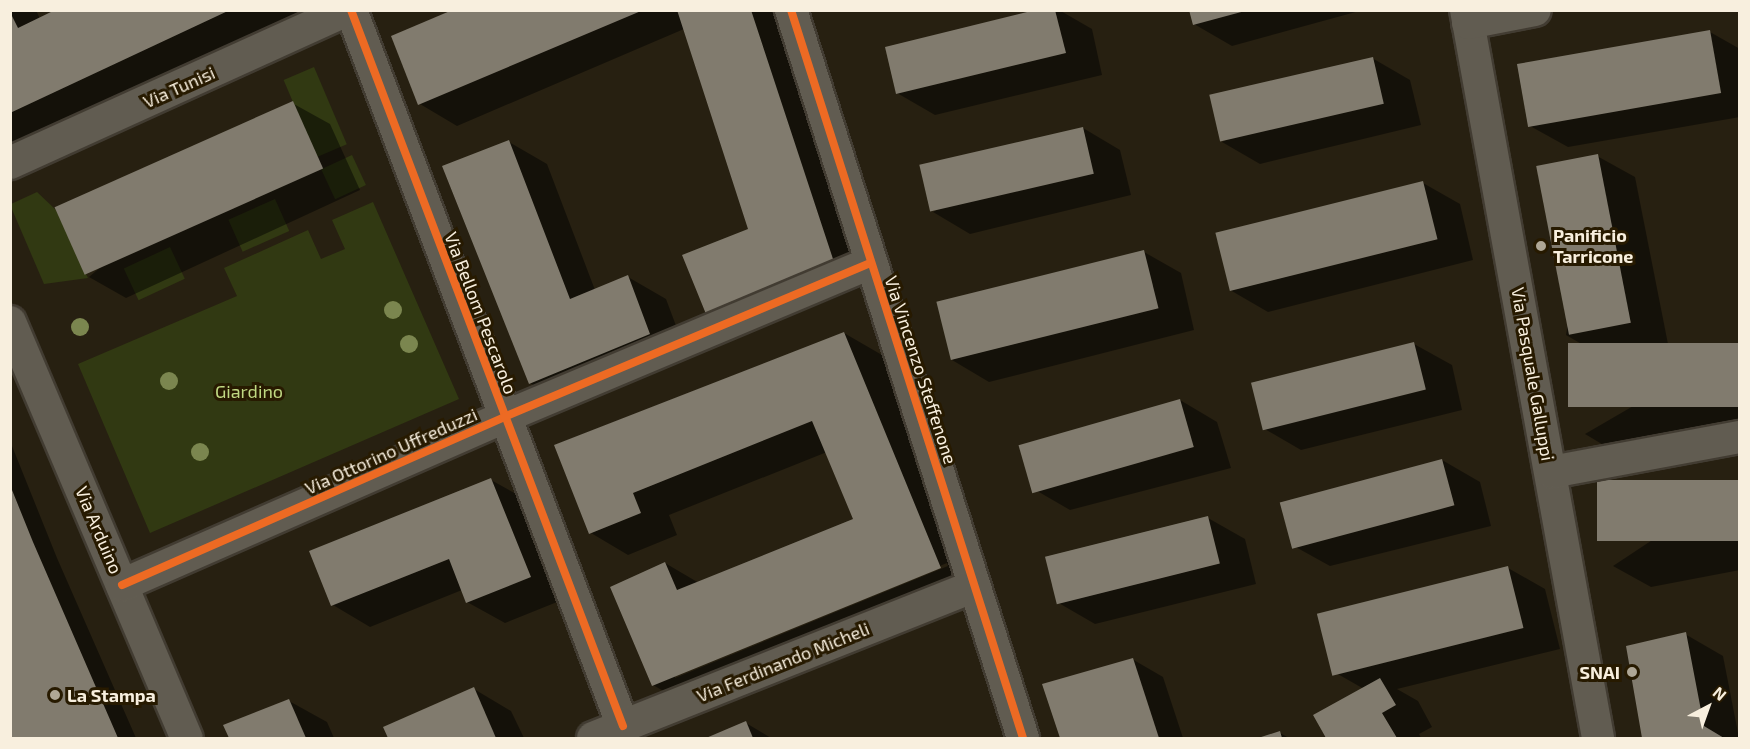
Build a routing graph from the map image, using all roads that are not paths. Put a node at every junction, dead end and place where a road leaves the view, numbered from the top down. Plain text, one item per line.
1 (349, 10) edge
2 (791, 10) edge
3 (1535, 10) edge
4 (1467, 17) edge
5 (10, 163) edge
6 (871, 263) junction
7 (10, 322) edge
8 (504, 417) junction
9 (1740, 437) edge
10 (1551, 472) junction
11 (122, 585) junction
12 (974, 586) junction
13 (623, 726) junction
14 (187, 738) edge
15 (593, 738) edge
16 (1023, 738) edge
17 (1598, 738) edge

1 - 5 street, Via Tunisi
1 - 8 street, Via Bellom Pescarolo
2 - 6 street, Via Vincenzo Steffenone
3 - 4 street
4 - 10 street, Via Pasquale Galluppi
6 - 8 street, Via Ottorino Uffreduzzi
6 - 12 street, Via Vincenzo Steffenone
7 - 11 street, Via Arduino
8 - 11 street, Via Ottorino Uffreduzzi
8 - 13 street, Via Bellom Pescarolo
9 - 10 street
10 - 17 street, Via Pasquale Galluppi
11 - 14 street, Via Arduino
12 - 13 street, Via Ferdinando Micheli
12 - 16 street, Via Vincenzo Steffenone
13 - 15 street, Via Ferdinando Micheli

